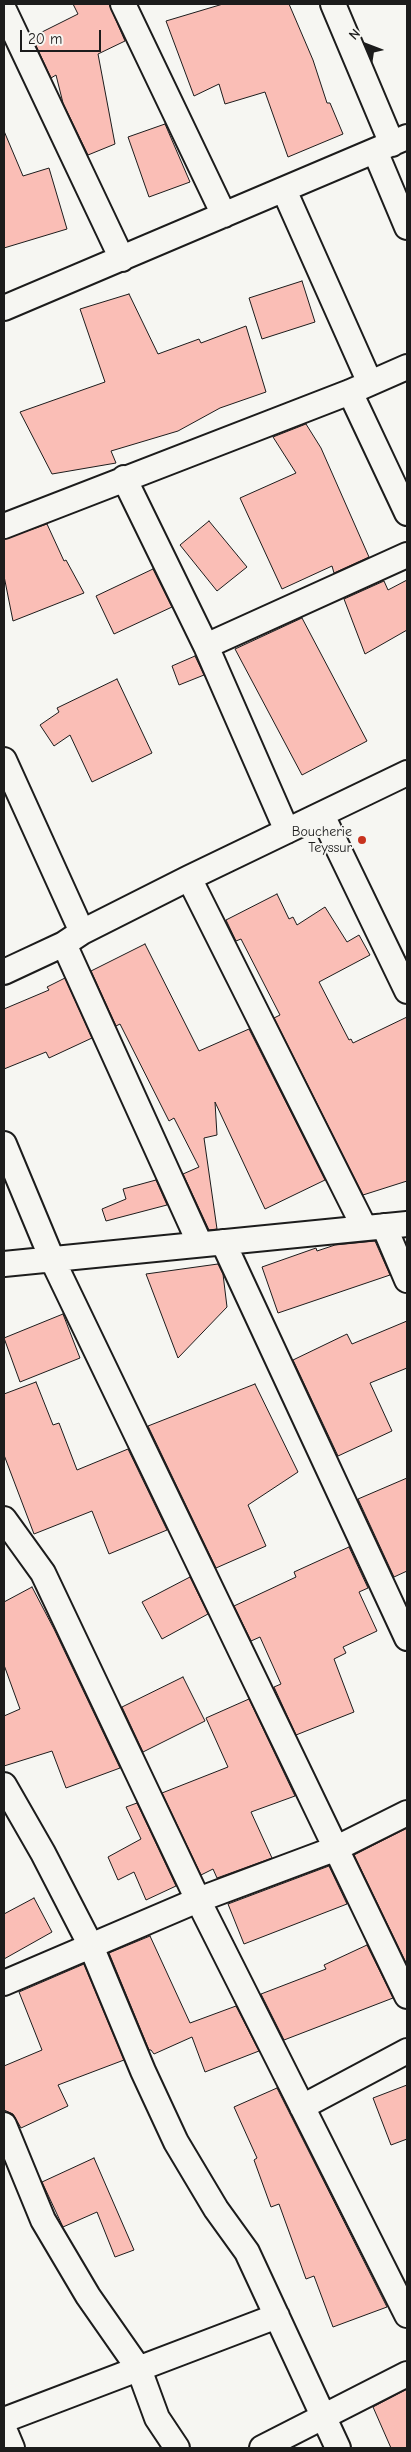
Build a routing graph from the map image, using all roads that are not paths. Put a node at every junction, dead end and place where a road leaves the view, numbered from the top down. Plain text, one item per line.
1 (123, 4) edge
2 (333, 4) edge
3 (4, 10) edge
4 (391, 144) edge
5 (284, 190) junction
6 (224, 215) junction
7 (407, 227) edge
8 (122, 258) junction
9 (5, 303) edge
10 (407, 367) edge
11 (360, 387) junction
12 (124, 478) junction
13 (407, 513) edge
14 (4, 526) edge
15 (407, 555) edge
16 (206, 646) junction
17 (4, 760) edge
18 (407, 773) edge
19 (322, 814) junction
20 (287, 831) junction
21 (189, 878) junction
22 (73, 938) junction
23 (4, 972) edge
24 (407, 991) edge
25 (4, 1144) edge
26 (407, 1224) edge
27 (374, 1227) junction
28 (211, 1243) junction
29 (52, 1259) junction
30 (4, 1264) edge
31 (407, 1280) edge
32 (4, 1520) edge
33 (407, 1638) edge
34 (4, 1785) edge
35 (407, 1813) edge
36 (337, 1848) junction
37 (198, 1900) junction
38 (91, 1946) junction
39 (4, 1983) edge
40 (407, 1996) edge
41 (407, 2051) edge
42 (302, 2107) junction
43 (4, 2125) edge
44 (277, 2316) junction
45 (407, 2316) edge
46 (139, 2369) junction
47 (407, 2374) edge
48 (322, 2416) junction
49 (4, 2420) edge
50 (4, 2429) edge
51 (12, 2448) edge
52 (177, 2448) edge
53 (262, 2448) edge
54 (338, 2448) edge

1 - 6 street
2 - 4 street
3 - 8 street
4 - 5 street
4 - 7 street
5 - 6 street
5 - 11 street
6 - 8 street
8 - 9 street
10 - 11 street
11 - 12 street
11 - 13 street
12 - 14 street
12 - 16 street
15 - 16 street
16 - 20 street
17 - 22 street
18 - 19 street
19 - 20 street
19 - 24 street
20 - 21 street
21 - 22 street
21 - 27 street
22 - 23 street
22 - 28 street
25 - 29 street
26 - 27 street
27 - 28 street
27 - 31 street
28 - 29 street
28 - 33 street
29 - 30 street
29 - 36 street
32 - 37 street
34 - 38 street
35 - 36 street
36 - 37 street
36 - 40 street
37 - 38 street
37 - 42 street
38 - 39 street
38 - 44 street
41 - 42 street
42 - 45 street
43 - 46 street
44 - 46 street
44 - 48 street
46 - 49 street
46 - 52 street
47 - 48 street
48 - 53 street
48 - 54 street
50 - 51 street

